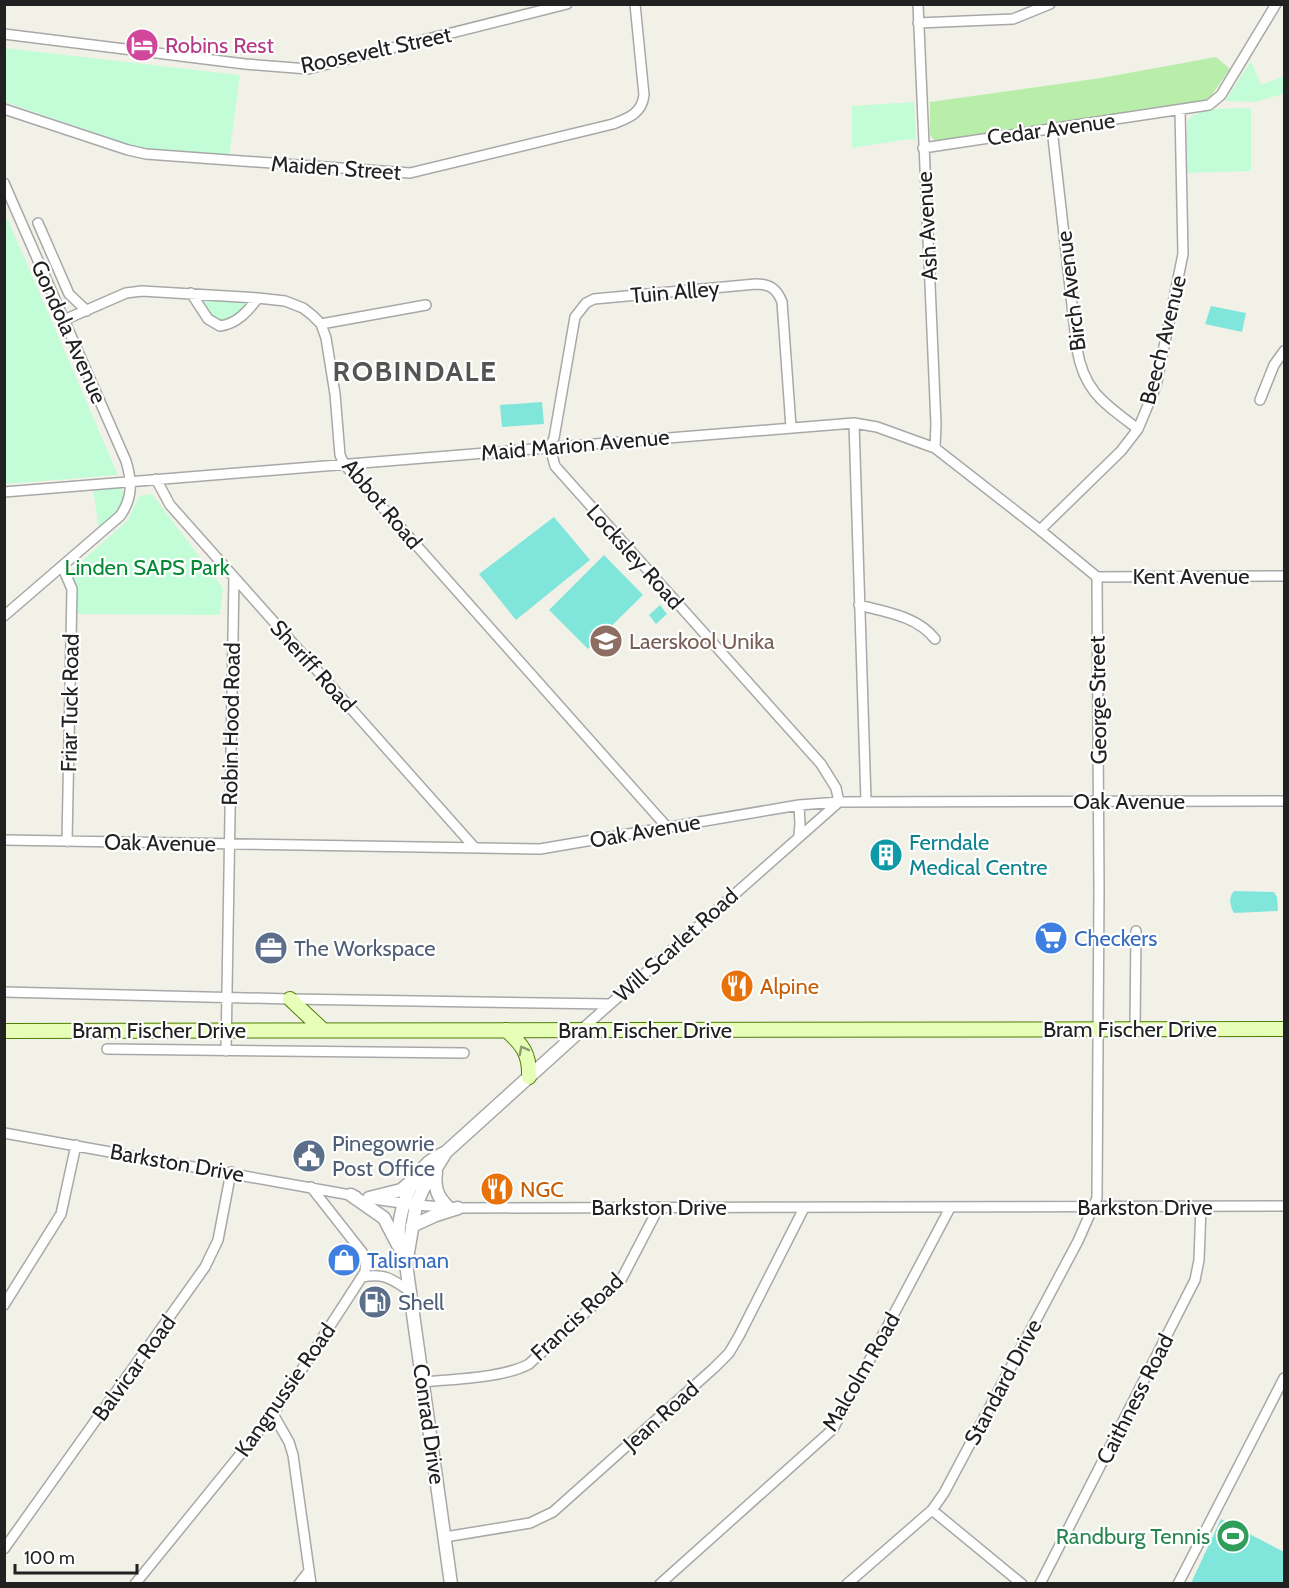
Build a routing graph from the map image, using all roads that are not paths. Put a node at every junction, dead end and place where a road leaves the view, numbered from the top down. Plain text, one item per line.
1 (567, 4) edge
2 (635, 4) edge
3 (918, 4) edge
4 (1050, 4) edge
5 (1275, 4) edge
6 (918, 23) junction
7 (4, 34) edge
8 (4, 108) edge
9 (1180, 110) junction
10 (1052, 129) junction
11 (923, 148) junction
12 (4, 183) edge
13 (8, 200) edge
14 (39, 223) dead end
15 (191, 293) junction
16 (258, 298) junction
17 (426, 305) dead end
18 (87, 311) junction
19 (64, 320) junction
20 (321, 324) junction
21 (1284, 351) edge
22 (1260, 400) dead end
23 (854, 423) junction
24 (791, 427) junction
25 (1138, 429) junction
26 (550, 447) junction
27 (935, 448) junction
28 (344, 464) junction
29 (156, 479) junction
30 (131, 481) junction
31 (4, 492) edge
32 (1040, 530) junction
33 (62, 566) junction
34 (1284, 576) edge
35 (234, 577) junction
36 (1097, 577) junction
37 (859, 604) junction
38 (4, 616) edge
39 (935, 639) dead end
40 (866, 801) junction
41 (1099, 801) junction
42 (1284, 801) edge
43 (839, 802) junction
44 (799, 805) junction
45 (668, 827) junction
46 (799, 835) junction
47 (4, 840) edge
48 (67, 842) junction
49 (229, 844) junction
50 (475, 848) junction
51 (1136, 932) dead end
52 (4, 992) edge
53 (226, 998) junction
54 (290, 999) junction
55 (610, 1004) junction
56 (582, 1029) junction
57 (1099, 1029) junction
58 (1135, 1029) junction
59 (1284, 1029) edge
60 (4, 1030) edge
61 (226, 1030) junction
62 (323, 1030) junction
63 (506, 1030) junction
64 (107, 1049) dead end
65 (226, 1051) junction
66 (464, 1053) dead end
67 (529, 1077) junction
68 (4, 1132) edge
69 (76, 1145) junction
70 (1099, 1146) joint
71 (446, 1152) junction
72 (436, 1171) junction
73 (231, 1172) junction
74 (419, 1176) junction
75 (311, 1188) junction
76 (351, 1195) junction
77 (369, 1198) junction
78 (410, 1205) junction
79 (1201, 1206) junction
80 (1284, 1206) edge
81 (659, 1207) junction
82 (1094, 1207) junction
83 (453, 1208) junction
84 (804, 1208) junction
85 (950, 1208) junction
86 (412, 1226) junction
87 (400, 1249) junction
88 (406, 1264) junction
89 (362, 1277) junction
90 (410, 1291) junction
91 (4, 1305) edge
92 (1284, 1378) edge
93 (423, 1382) junction
94 (273, 1414) junction
95 (932, 1510) junction
96 (445, 1537) junction
97 (4, 1549) edge
98 (309, 1571) junction
99 (135, 1584) edge
100 (299, 1584) edge
101 (311, 1584) edge
102 (452, 1584) edge
103 (660, 1584) edge
104 (847, 1584) edge
105 (1022, 1584) edge
106 (1040, 1584) edge
107 (1178, 1584) edge

1 - 7 street, Roosevelt Street
2 - 8 street, Maiden Street
3 - 6 street, Ash Avenue
4 - 6 street
5 - 9 street
6 - 11 street, Ash Avenue
9 - 10 street, Cedar Avenue
9 - 25 street, Beech Avenue
10 - 11 street, Cedar Avenue
10 - 25 street, Birch Avenue
11 - 27 street, Ash Avenue
12 - 13 street, Gondola Avenue
13 - 19 street, Gondola Avenue
14 - 18 street
15 - 16 street
15 - 16 street
15 - 18 street
16 - 20 street
17 - 20 street
18 - 19 street
19 - 30 street, Gondola Avenue
20 - 28 street, Abbot Road
21 - 22 street
23 - 24 street, Maid Marion Avenue
23 - 27 street, Maid Marion Avenue
23 - 37 street
24 - 26 street, Maid Marion Avenue
24 - 26 street, Tuin Alley
25 - 32 street, Beech Avenue
26 - 28 street, Maid Marion Avenue
26 - 43 street, Locksley Road
27 - 32 street, Maid Marion Avenue
28 - 29 street, Maid Marion Avenue
28 - 45 street, Abbot Road
29 - 30 street, Maid Marion Avenue
29 - 35 street, Sheriff Road
30 - 31 street, Maid Marion Avenue
30 - 33 street
32 - 36 street, Maid Marion Avenue
33 - 38 street
33 - 48 street, Friar Tuck Road
34 - 36 street, Kent Avenue
35 - 49 street, Robin Hood Road
35 - 50 street, Sheriff Road
36 - 41 street, George Street
37 - 39 street
37 - 40 street
40 - 41 street, Oak Avenue
40 - 43 street, Oak Avenue
41 - 42 street, Oak Avenue
41 - 57 street, George Street
43 - 44 street, Oak Avenue
43 - 46 street, Will Scarlet Road
44 - 45 street, Oak Avenue
44 - 46 street
45 - 50 street, Oak Avenue
46 - 55 street, Will Scarlet Road
47 - 48 street, Oak Avenue
48 - 49 street, Oak Avenue
49 - 50 street, Oak Avenue
49 - 53 street, Robin Hood Road
51 - 58 street
52 - 53 street, Bram Fischer Drive
53 - 54 street, Bram Fischer Drive
53 - 61 street, Robin Hood Road
54 - 55 street, Bram Fischer Drive
54 - 62 main road
55 - 56 street, Will Scarlet Road
56 - 57 main road, Bram Fischer Drive
56 - 63 main road, Bram Fischer Drive
56 - 67 street, Will Scarlet Road
57 - 58 main road, Bram Fischer Drive
57 - 70 street, George Street
58 - 59 main road, Bram Fischer Drive
60 - 61 main road, Bram Fischer Drive
61 - 62 main road, Bram Fischer Drive
61 - 65 street, Robin Hood Road
62 - 63 main road, Bram Fischer Drive
67 -> 63 main road
64 - 65 street, Bram Fischer Drive
65 - 66 street, Bram Fischer Drive
67 - 71 street, Will Scarlet Road
68 - 69 street, Barkston Drive
69 - 73 street, Barkston Drive
69 - 91 street
70 - 82 street, Standard Drive
71 - 72 street, Will Scarlet Road
71 - 74 street, Will Scarlet Road
72 - 78 street, Will Scarlet Road
72 - 83 street
73 - 75 street, Barkston Drive
73 - 97 street, Balvicar Road
74 - 77 street
74 - 78 street, Will Scarlet Road
75 - 76 street, Barkston Drive
75 - 89 street
76 - 77 street, Barkston Drive
76 - 87 street
77 - 78 street, Barkston Drive
78 - 83 street, Barkston Drive
78 - 86 street, Conrad Drive
78 - 87 street, Conrad Drive
79 - 80 street, Barkston Drive
79 - 82 street, Barkston Drive
79 - 106 street, Caithness Road
81 - 83 street, Barkston Drive
81 - 84 street, Barkston Drive
81 - 93 street, Francis Road
82 - 85 street, Barkston Drive
82 - 95 street, Standard Drive
83 - 86 street
84 - 85 street, Barkston Drive
84 - 96 street, Jean Road
85 - 103 street, Malcolm Road
86 - 88 street, Conrad Drive
87 - 88 street, Conrad Drive
88 - 90 street, Conrad Drive
89 - 90 street
89 - 94 street, Kangnussie Road
90 - 93 street, Conrad Drive
92 - 107 street
93 - 96 street, Conrad Drive
94 - 98 street
94 - 99 street, Kangnussie Road
95 - 104 street, Standard Drive
95 - 105 street
96 - 102 street, Conrad Drive
98 - 100 street
98 - 101 street

